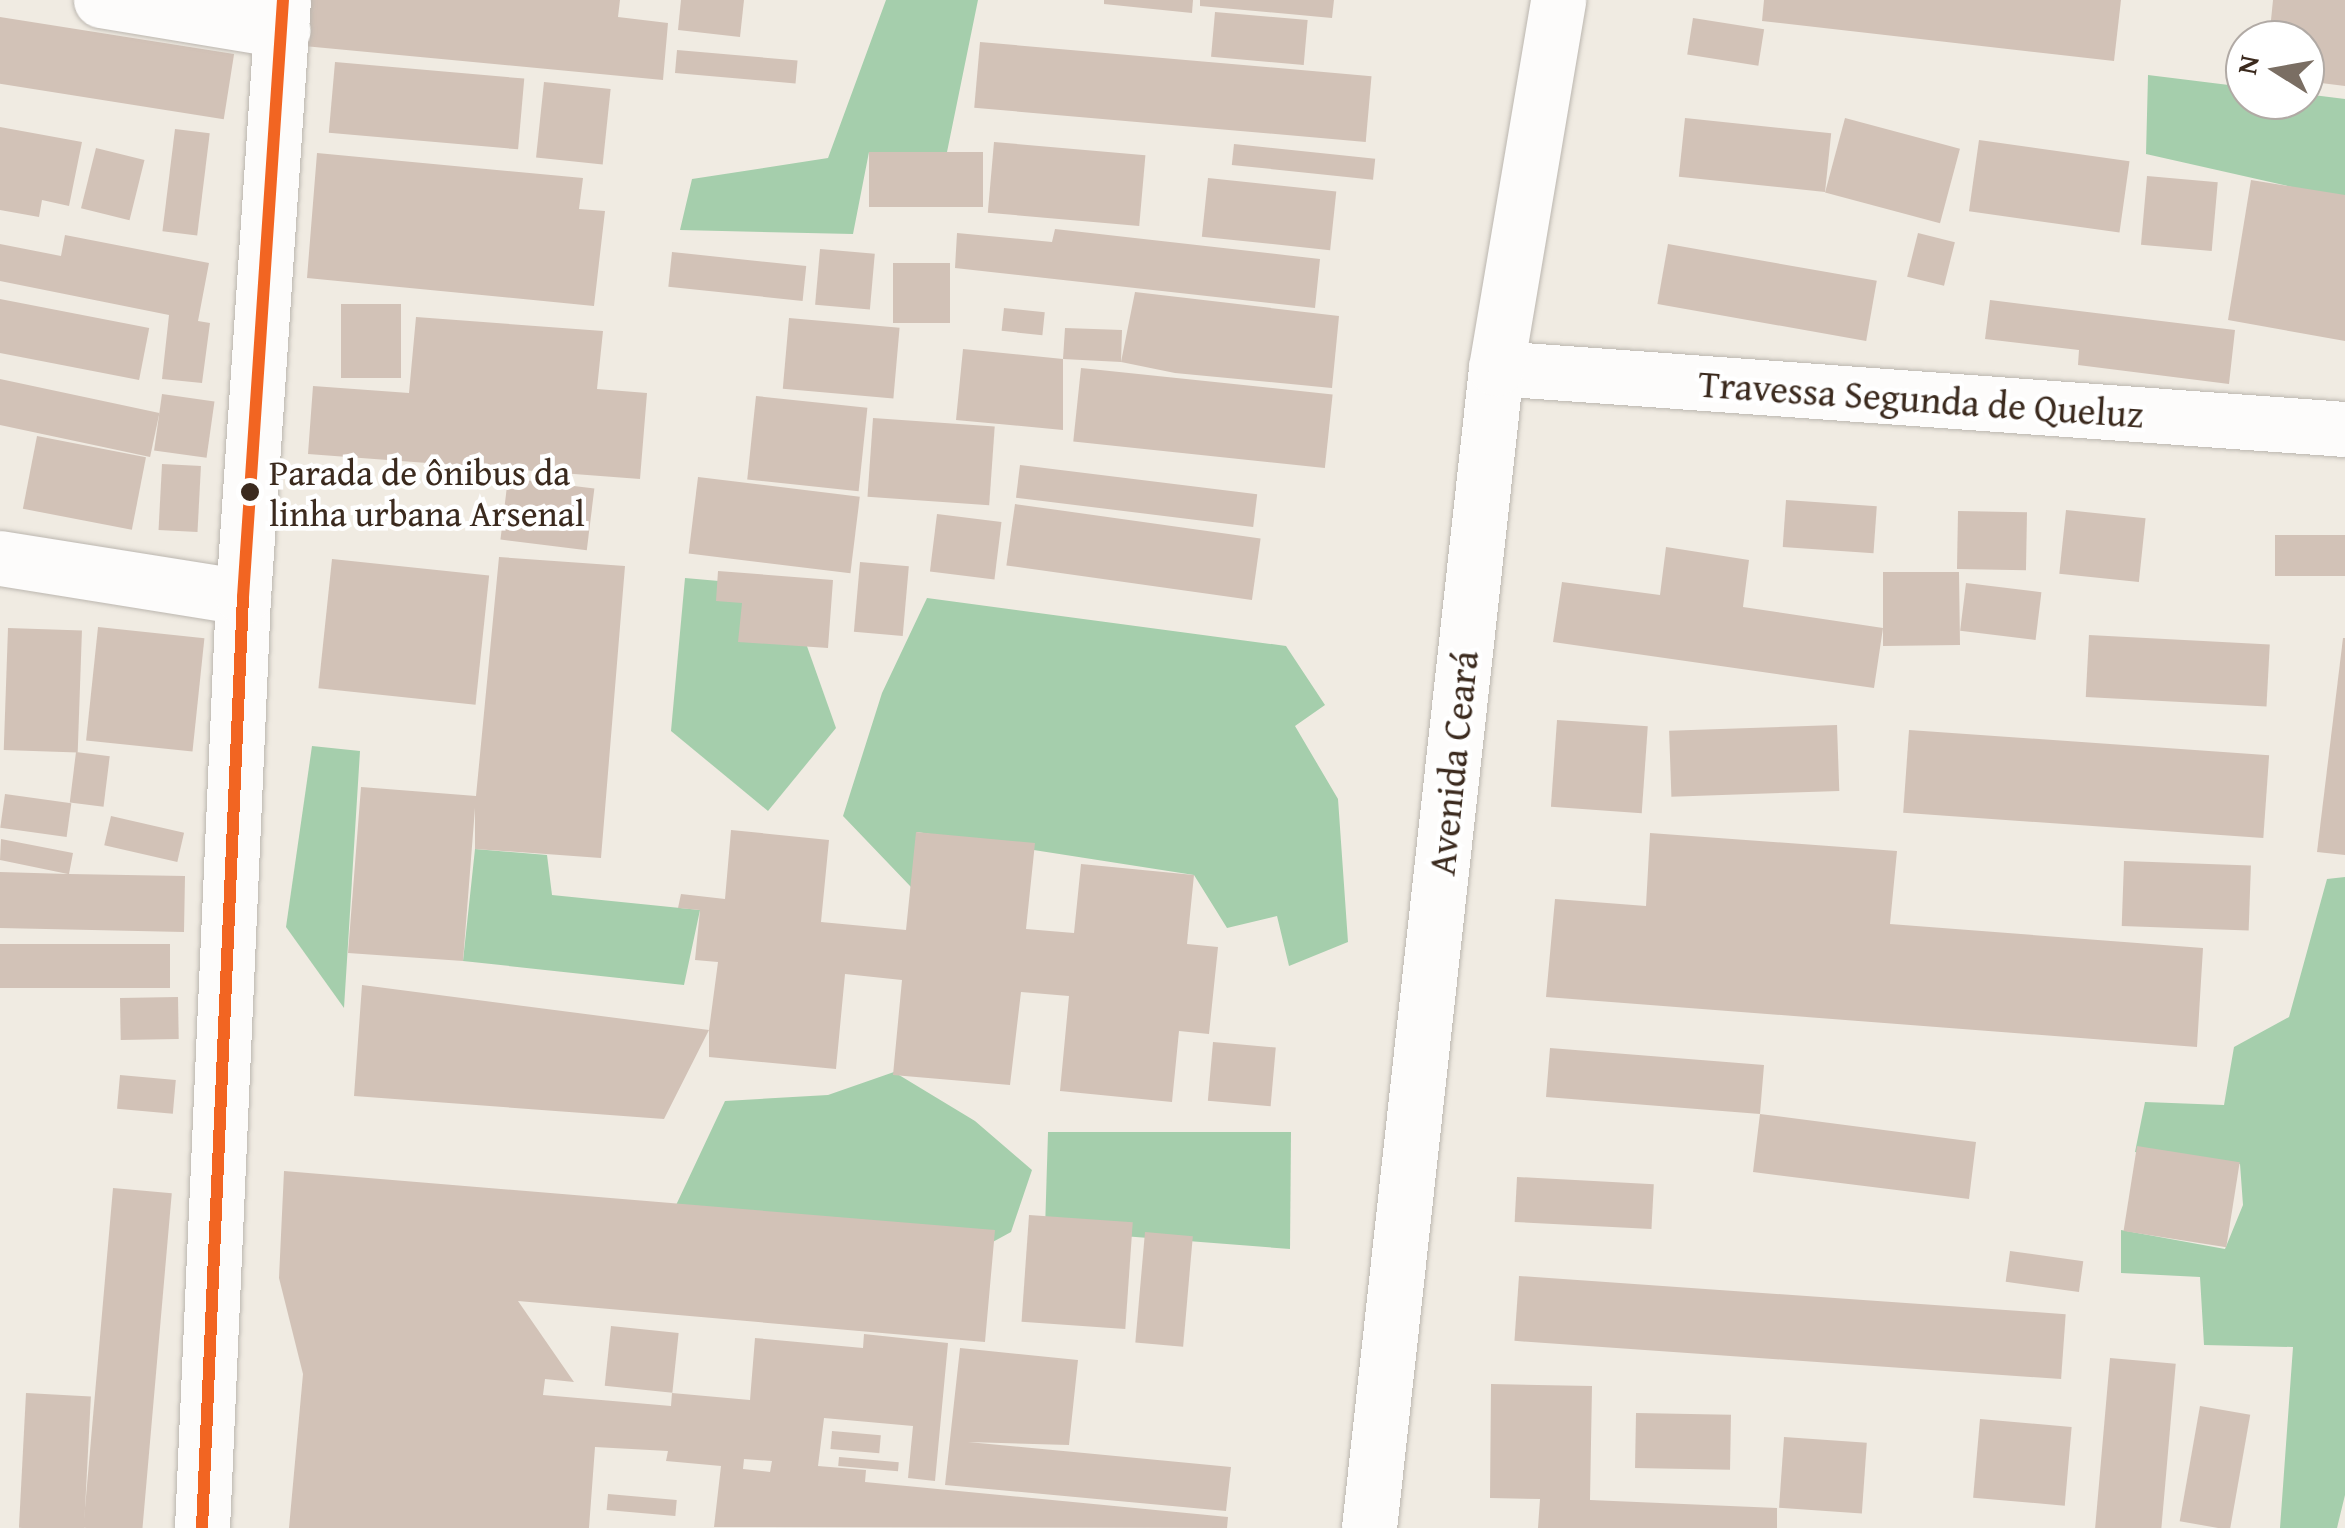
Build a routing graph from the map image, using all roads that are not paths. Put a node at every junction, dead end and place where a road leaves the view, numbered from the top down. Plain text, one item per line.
1 (101, 0) edge
2 (1558, 0) edge
3 (283, 15) edge
4 (1496, 368) junction
5 (2345, 429) edge
6 (0, 558) edge
7 (243, 598) junction
8 (202, 1528) edge
9 (1369, 1528) edge

1 - 3 street
2 - 4 street, Avenida Ceará
3 - 7 street
4 - 5 street, Travessa Segunda de Queluz
4 - 9 street, Avenida Ceará
6 - 7 street
7 - 8 street

